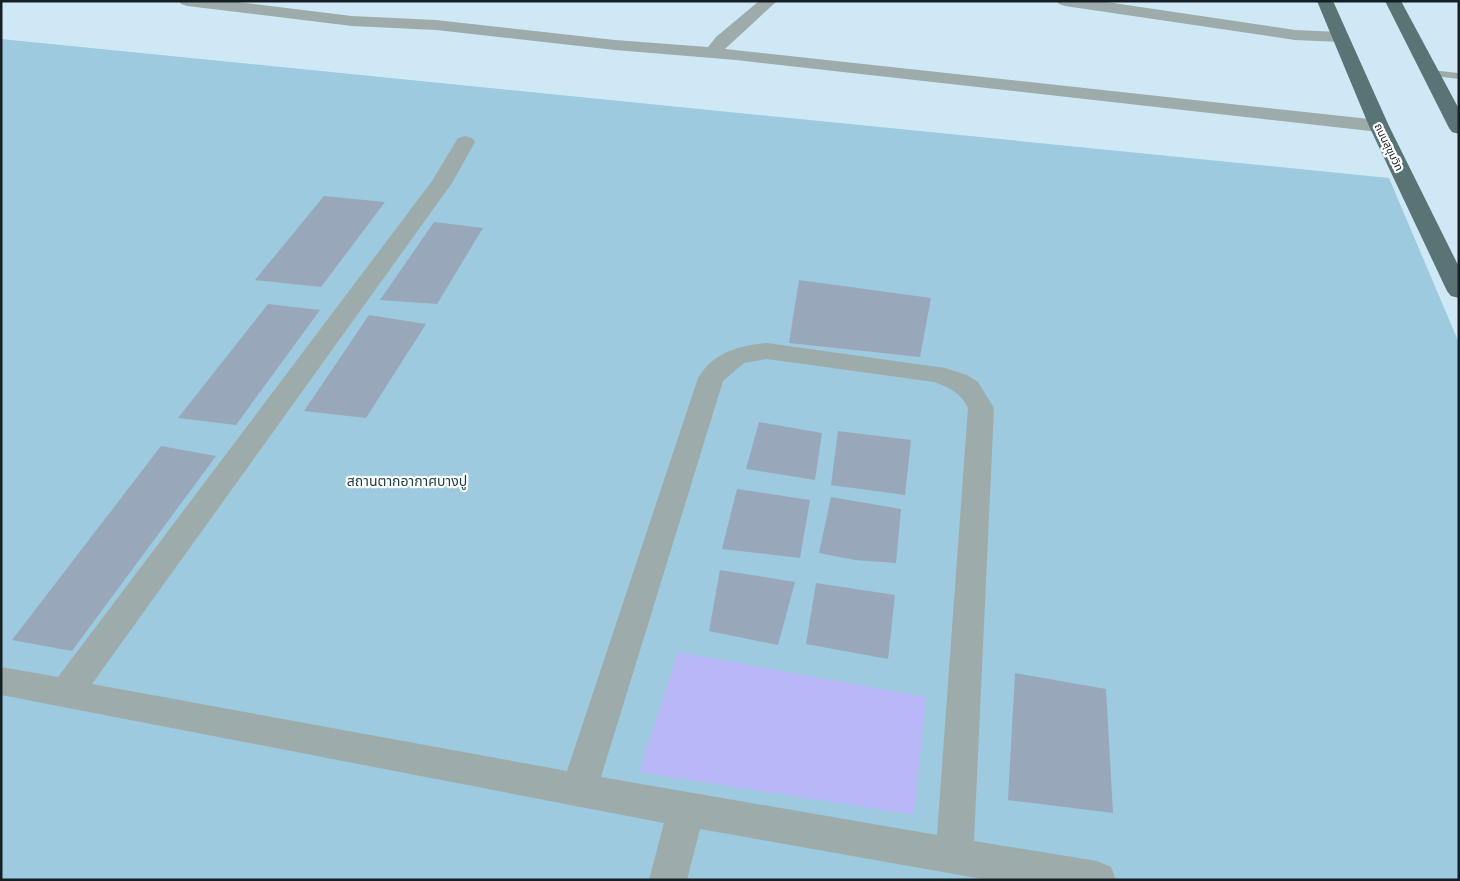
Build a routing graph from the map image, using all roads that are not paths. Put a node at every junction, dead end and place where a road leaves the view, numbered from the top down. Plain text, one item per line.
1 (187, 1) edge
2 (769, 1) edge
3 (1065, 1) edge
4 (1325, 1) edge
5 (1392, 1) edge
6 (1340, 37) junction
7 (713, 53) junction
8 (1430, 73) junction
9 (1459, 76) edge
10 (1379, 126) junction
11 (1459, 128) edge
12 (465, 142) dead end
13 (1459, 291) edge
14 (1, 681) edge
15 (67, 692) junction
16 (580, 790) junction
17 (686, 810) junction
18 (954, 856) junction
19 (668, 880) edge
20 (1097, 880) edge

1 - 7 street
2 - 7 street
3 - 6 street
4 - 6 highway, ถนนสุขุมวิท
5 - 8 highway
6 - 10 highway, ถนนสุขุมวิท
7 - 10 street
8 - 9 lane
8 - 11 highway
10 - 13 highway, ถนนสุขุมวิท
12 - 15 street
14 - 15 street
15 - 16 street
16 - 17 street
16 - 18 street
17 - 18 street
17 - 19 street
18 - 20 street

